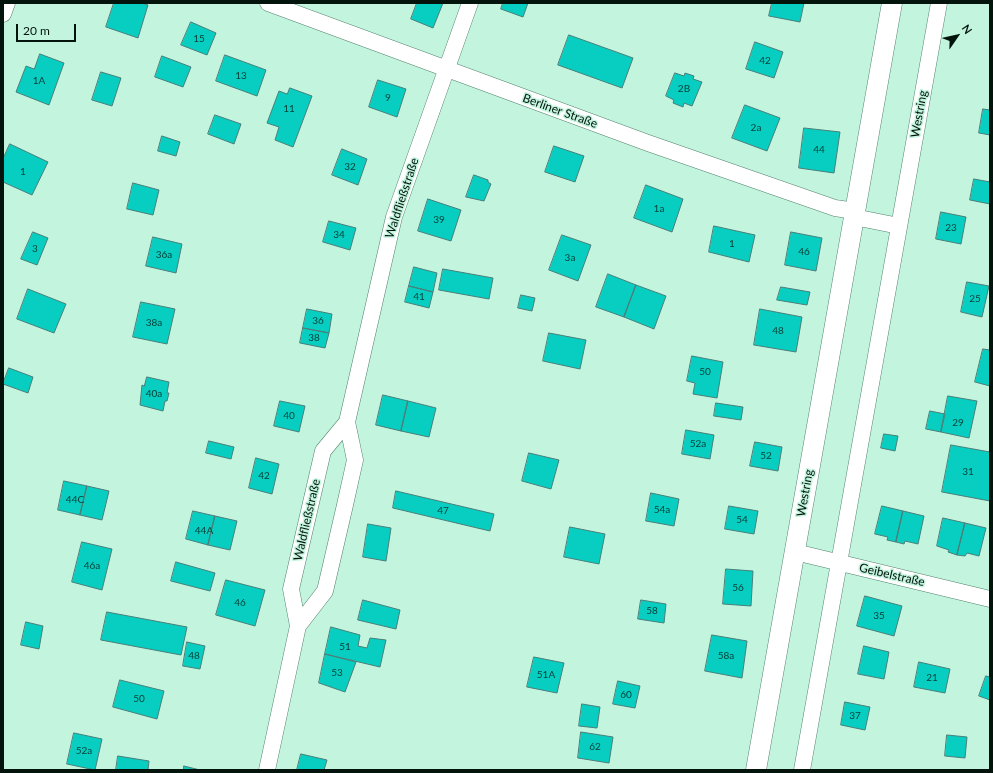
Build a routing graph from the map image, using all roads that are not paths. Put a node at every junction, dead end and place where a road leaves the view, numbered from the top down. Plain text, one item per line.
1 (7, 3) edge
2 (268, 3) edge
3 (470, 3) edge
4 (892, 3) edge
5 (939, 3) edge
6 (3, 14) edge
7 (446, 69) junction
8 (854, 214) junction
9 (899, 226) junction
10 (347, 422) junction
11 (795, 552) junction
12 (840, 562) junction
13 (990, 599) edge
14 (298, 626) junction
15 (267, 770) edge
16 (756, 770) edge
17 (802, 770) edge

1 - 6 street
2 - 7 street, Berliner Straße
3 - 7 street, Waldfließstraße
4 - 8 street, Westring
5 - 9 street, Westring
7 - 8 street, Berliner Straße
7 - 10 street, Waldfließstraße
8 - 9 street
8 - 11 street, Westring
9 - 12 street, Westring
10 - 14 street, Waldfließstraße
10 - 14 street, Waldfließstraße
11 - 12 street, Geibelstraße
11 - 16 street, Westring
12 - 13 street, Geibelstraße
12 - 17 street, Westring
14 - 15 street, Waldfließstraße

